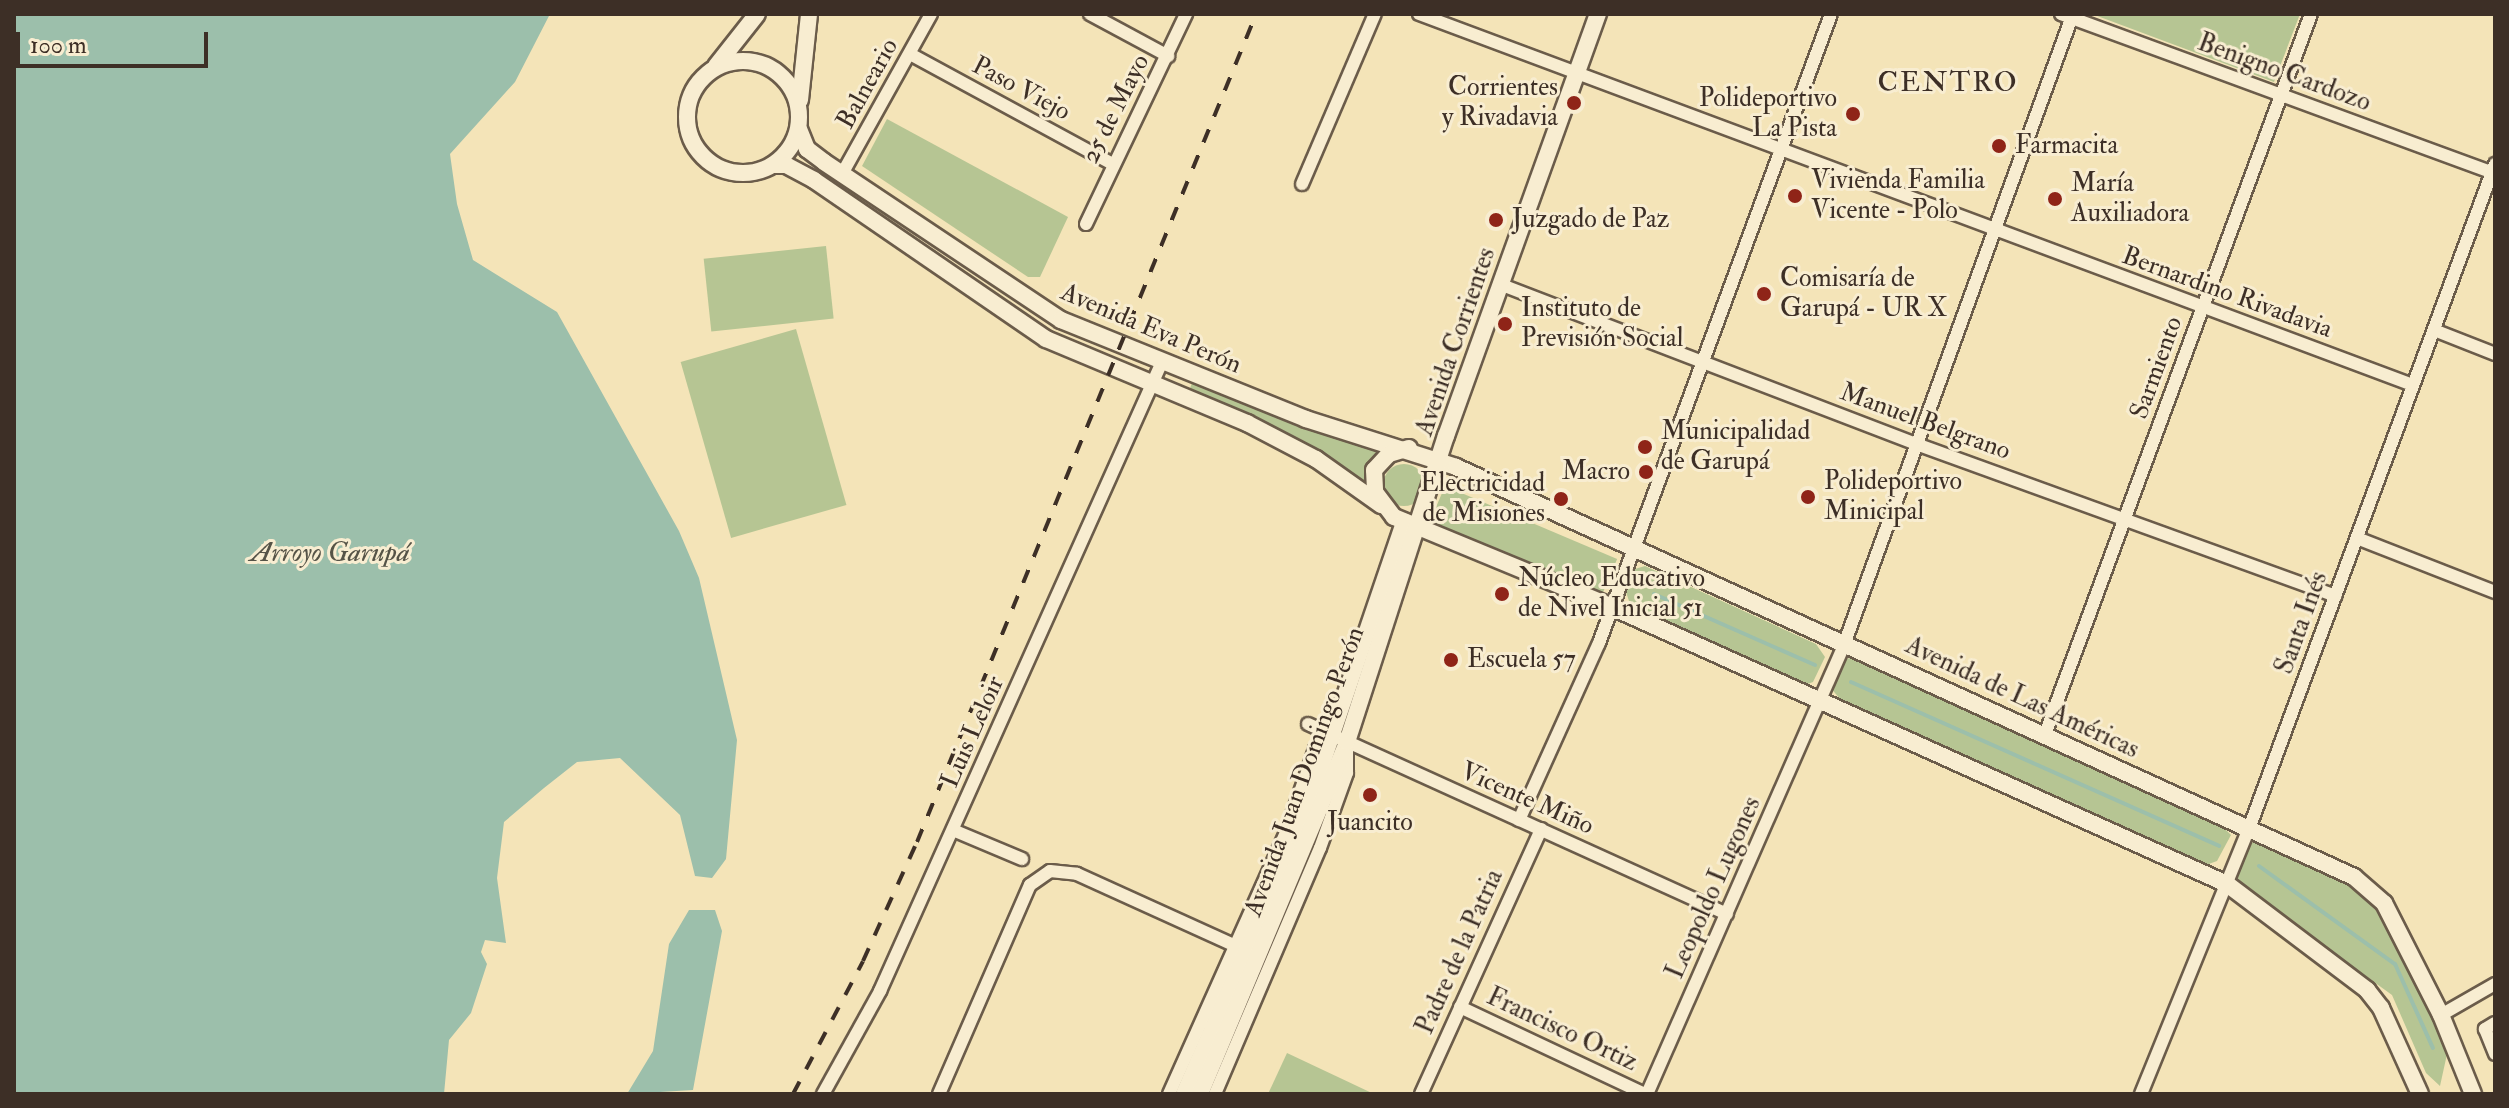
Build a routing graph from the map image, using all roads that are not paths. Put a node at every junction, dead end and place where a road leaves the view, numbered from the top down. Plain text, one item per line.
1 (757, 14) edge
2 (809, 14) edge
3 (931, 14) edge
4 (1090, 14) edge
5 (1186, 14) edge
6 (1375, 14) edge
7 (1419, 14) edge
8 (1598, 14) edge
9 (1831, 14) edge
10 (2311, 14) edge
11 (2069, 15) edge
12 (910, 54) junction
13 (1168, 56) junction
14 (715, 67) junction
15 (1576, 76) junction
16 (2281, 95) junction
17 (800, 110) junction
18 (799, 129) junction
19 (1780, 151) junction
20 (1111, 163) junction
21 (773, 165) junction
22 (2493, 168) edge
23 (842, 174) junction
24 (1302, 184) dead end
25 (1086, 224) dead end
26 (1995, 230) junction
27 (1502, 285) junction
28 (2203, 307) junction
29 (2434, 330) junction
30 (2495, 354) edge
31 (1702, 362) junction
32 (1161, 364) junction
33 (1154, 383) junction
34 (2413, 385) junction
35 (1916, 444) junction
36 (1409, 448) junction
37 (1440, 460) junction
38 (1382, 506) junction
39 (2125, 517) junction
40 (1411, 524) junction
41 (2357, 538) junction
42 (1634, 548) junction
43 (2495, 592) edge
44 (2335, 596) junction
45 (1612, 607) junction
46 (1845, 642) junction
47 (1821, 700) junction
48 (1308, 724) dead end
49 (2044, 737) junction
50 (1340, 738) junction
51 (1519, 820) junction
52 (2250, 826) junction
53 (1541, 829) junction
54 (953, 830) junction
55 (1022, 859) dead end
56 (2227, 884) junction
57 (1727, 914) junction
58 (1236, 946) junction
59 (2495, 984) edge
60 (1460, 1007) junction
61 (2441, 1015) junction
62 (2490, 1026) edge
63 (2495, 1054) edge
64 (823, 1094) edge
65 (939, 1094) edge
66 (1169, 1094) edge
67 (1184, 1094) edge
68 (1200, 1094) edge
69 (1215, 1094) edge
70 (1421, 1094) edge
71 (1646, 1094) edge
72 (2141, 1094) edge
73 (2420, 1094) edge
74 (2473, 1094) edge

1 - 14 main road
2 - 17 main road
3 - 12 street, Balneario
4 - 13 street
5 - 13 street, 25 de Mayo
6 - 24 street
7 - 15 street, Bernardino Rivadavia
8 - 15 main road, Avenida Corrientes
9 - 19 street
10 - 16 street, Sarmiento
11 - 16 street, Benigno Cardozo
11 - 26 street, Leopoldo Lugones
12 - 20 street, Paso Viejo
12 - 23 street, Balneario
13 - 20 street, 25 de Mayo
14 - 17 main road
14 - 21 main road
15 - 19 street, Bernardino Rivadavia
15 - 27 main road, Avenida Corrientes
16 - 22 street, Benigno Cardozo
16 - 28 street, Sarmiento
17 - 18 main road
18 - 21 main road
18 - 23 main road, Avenida Eva Perón
19 - 26 street, Bernardino Rivadavia
19 - 31 street
20 - 25 street, 25 de Mayo
21 - 33 main road, Avenida Eva Perón
22 - 29 street, Santa Inés
23 - 32 main road, Avenida Eva Perón
26 - 28 street, Bernardino Rivadavia
26 - 35 street, Leopoldo Lugones
27 - 31 street, Manuel Belgrano
27 - 37 main road, Avenida Corrientes
28 - 34 street, Bernardino Rivadavia
28 - 39 street, Sarmiento
29 - 30 street
29 - 34 street, Santa Inés
31 - 35 street, Manuel Belgrano
31 - 42 street
32 - 33 street, Luis Leloir
32 - 36 main road, Avenida Eva Perón
33 - 38 main road, Avenida Eva Perón
33 - 54 street, Luis Leloir
34 - 41 street, Santa Inés
35 - 39 street, Manuel Belgrano
35 - 46 street, Leopoldo Lugones
36 - 37 main road, Avenida Eva Perón
36 - 38 main road
37 - 40 main road, Avenida Juan Domingo Perón
37 - 42 main road, Avenida de Las Américas
38 - 40 main road, Avenida Eva Perón
39 - 44 street, Manuel Belgrano
39 - 49 street, Sarmiento
40 - 45 main road
40 - 50 main road, Avenida Juan Domingo Perón
41 - 43 street
41 - 44 street, Santa Inés
42 - 45 street
42 - 46 main road, Avenida de Las Américas
44 - 52 street, Santa Inés
45 - 47 main road
45 - 51 street
46 - 47 street, Leopoldo Lugones
46 - 49 main road, Avenida de Las Américas
47 - 56 main road
47 - 57 street, Leopoldo Lugones
48 - 50 street, Vicente Miño
49 - 52 main road, Avenida de Las Américas
50 - 51 street, Vicente Miño
50 - 58 street
50 - 67 main road, Avenida Juan Domingo Perón
50 - 68 main road, Avenida Juan Domingo Perón
50 - 69 street
51 - 53 street, Vicente Miño
52 - 56 street, Santa Inés
52 - 61 main road, Avenida de Las Américas
53 - 57 street, Vicente Miño
53 - 60 street, Padre de la Patria
54 - 55 street
54 - 64 street, Luis Leloir
56 - 72 street, Santa Inés
56 - 73 main road
57 - 71 street, Leopoldo Lugones
58 - 65 street
58 - 66 street
59 - 61 street
60 - 70 street, Padre de la Patria
60 - 71 street, Francisco Ortiz
61 - 74 main road, Avenida de Las Américas
62 - 63 street

